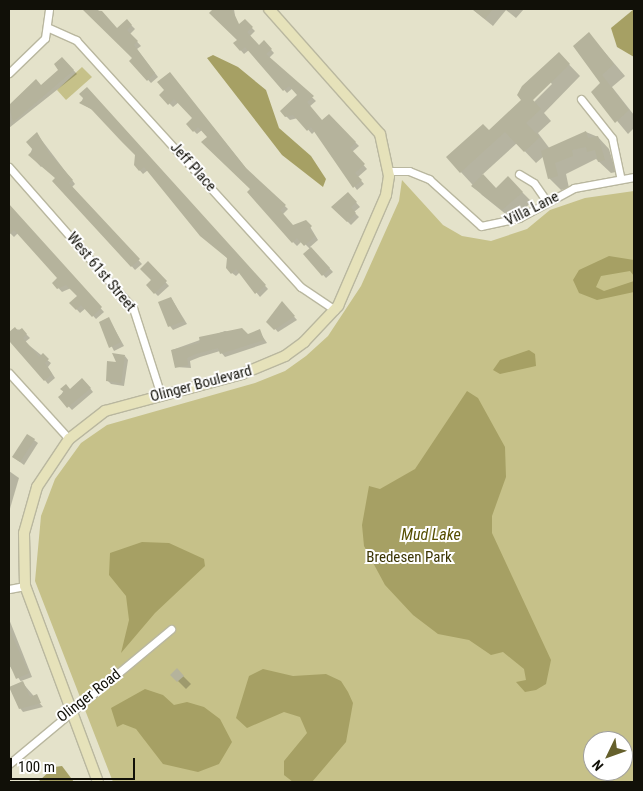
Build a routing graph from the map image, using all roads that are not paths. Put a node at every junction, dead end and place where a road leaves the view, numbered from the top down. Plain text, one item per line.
1 (49, 9) edge
2 (269, 9) edge
3 (49, 28) junction
4 (9, 73) edge
5 (581, 99) dead end
6 (9, 167) edge
7 (388, 171) junction
8 (519, 174) dead end
9 (620, 177) junction
10 (634, 177) edge
11 (546, 200) junction
12 (335, 310) junction
13 (9, 373) edge
14 (161, 395) junction
15 (69, 439) junction
16 (25, 586) junction
17 (9, 589) edge
18 (171, 629) dead end
19 (70, 708) junction
20 (9, 764) edge
21 (98, 782) edge

1 - 3 street
2 - 7 street, Olinger Boulevard
3 - 4 street
3 - 12 street, Jeff Place
5 - 9 street
6 - 14 street, West 61st Street
7 - 11 street, Villa Lane
7 - 12 street, Olinger Boulevard
8 - 11 street
9 - 10 street, Villa Lane
9 - 11 street, Villa Lane
12 - 14 street, Olinger Boulevard
13 - 15 street
14 - 15 street, Olinger Boulevard
15 - 16 street, Olinger Boulevard
16 - 17 street
16 - 19 street, Olinger Boulevard
18 - 19 street, Olinger Road
19 - 20 street, Olinger Road
19 - 21 street, Olinger Boulevard

